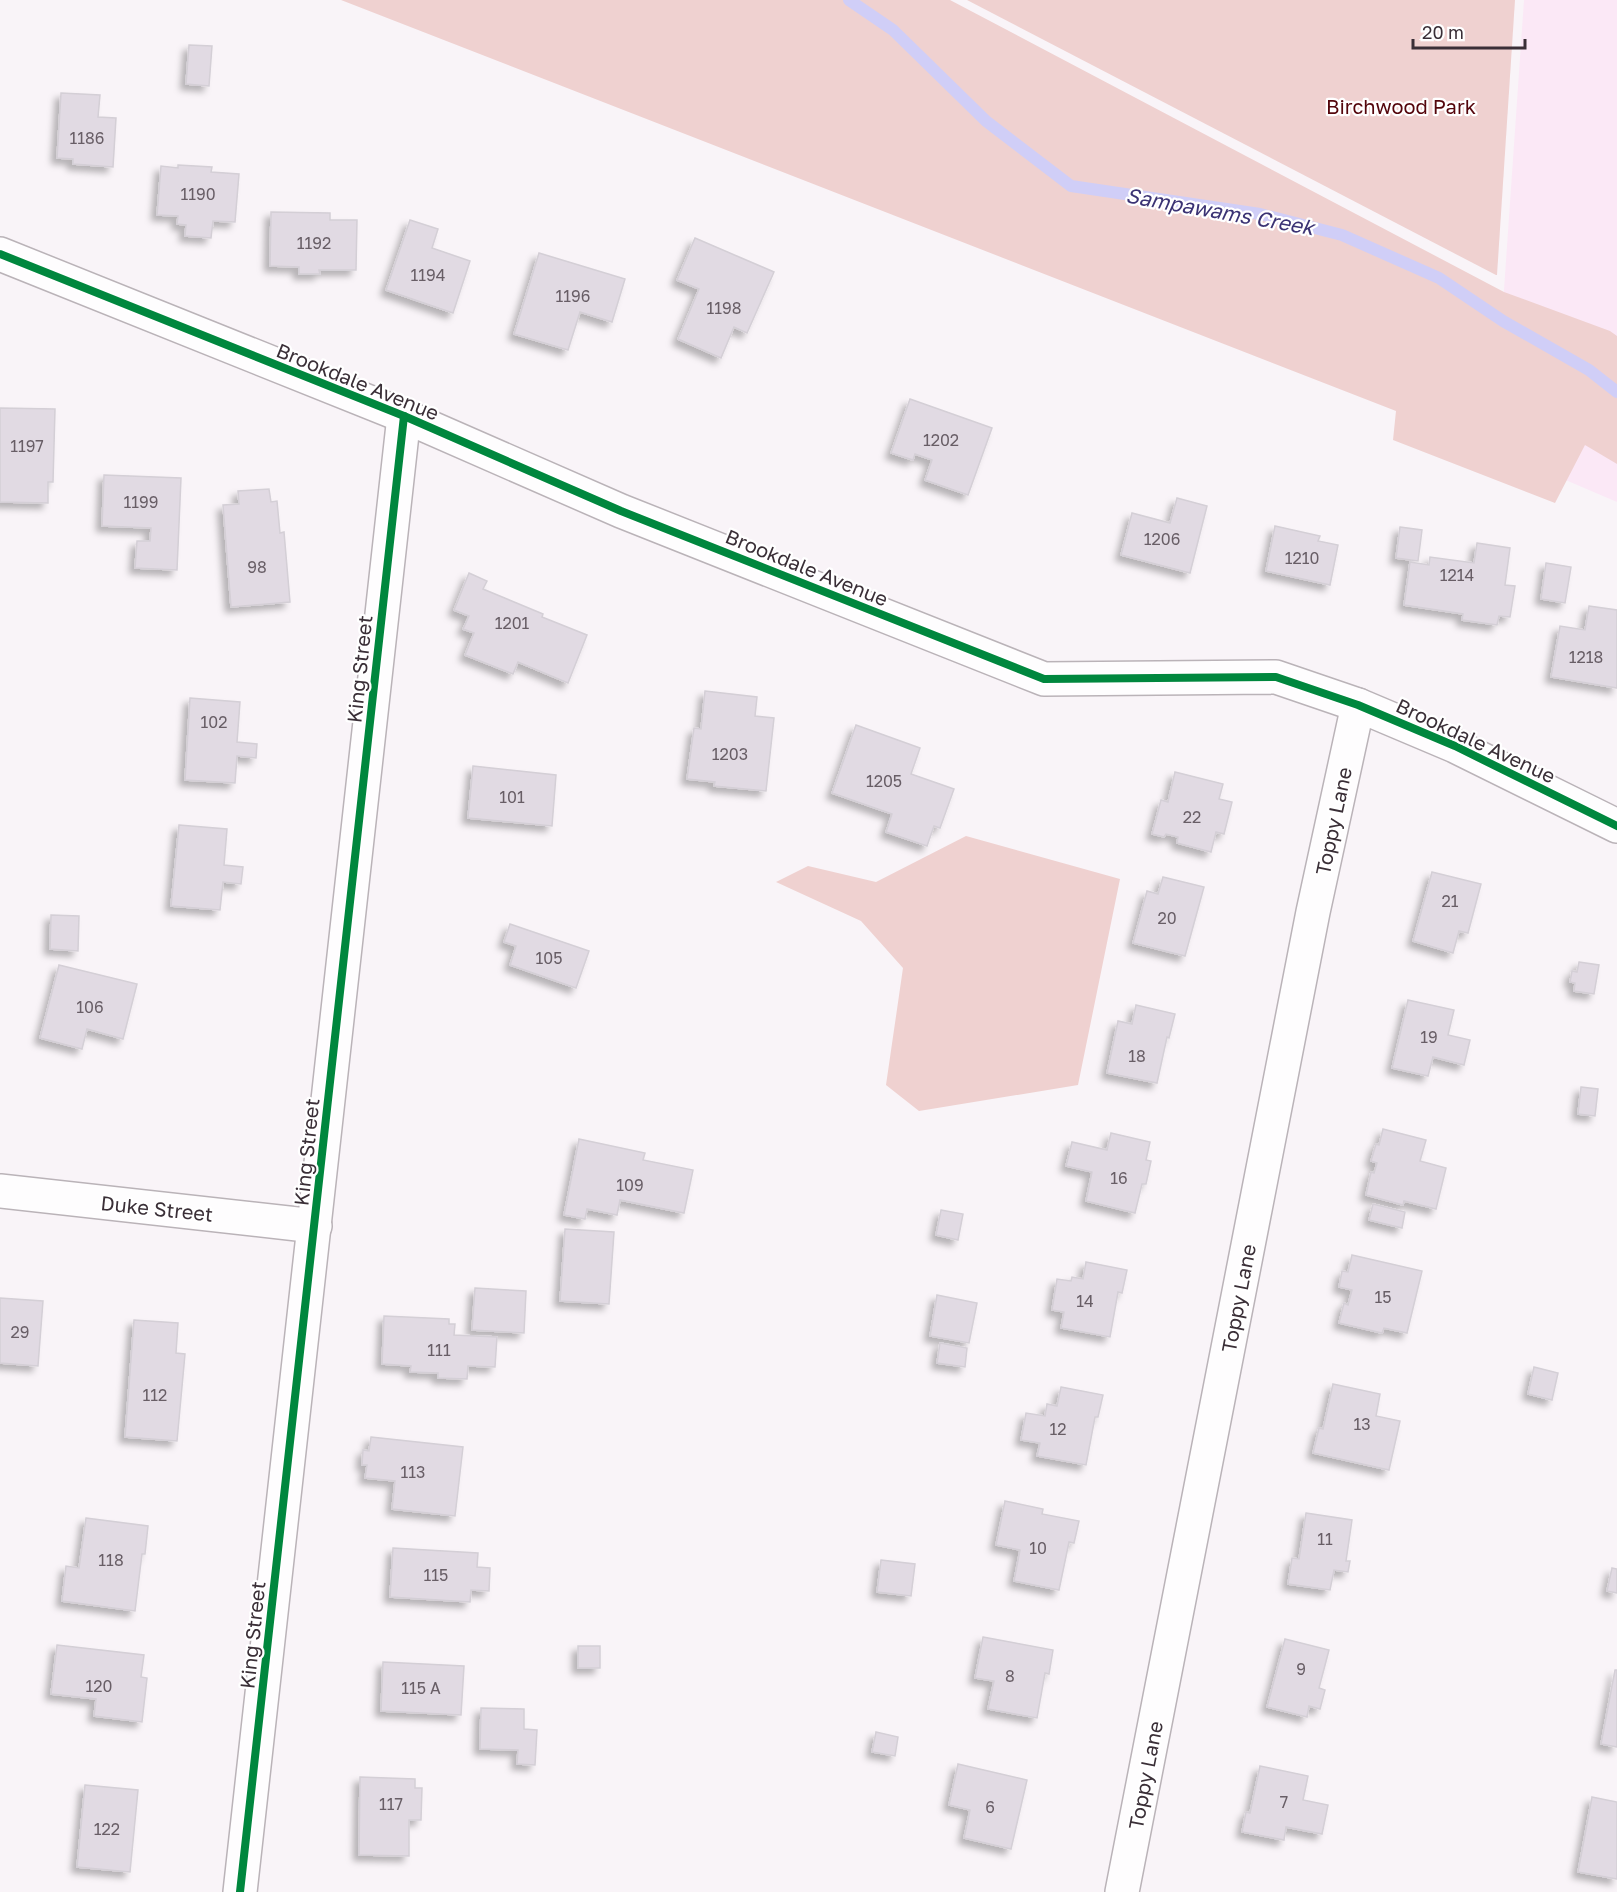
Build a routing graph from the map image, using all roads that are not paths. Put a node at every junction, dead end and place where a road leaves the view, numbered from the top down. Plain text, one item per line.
1 (0, 254) edge
2 (404, 416) junction
3 (1358, 705) junction
4 (1617, 826) edge
5 (0, 1191) edge
6 (315, 1226) junction
7 (240, 1892) edge
8 (1122, 1892) edge

1 - 2 street, Brookdale Avenue
2 - 3 street, Brookdale Avenue
2 - 6 street, King Street
3 - 4 street, Brookdale Avenue
3 - 8 street, Toppy Lane
5 - 6 street, Duke Street
6 - 7 street, King Street

